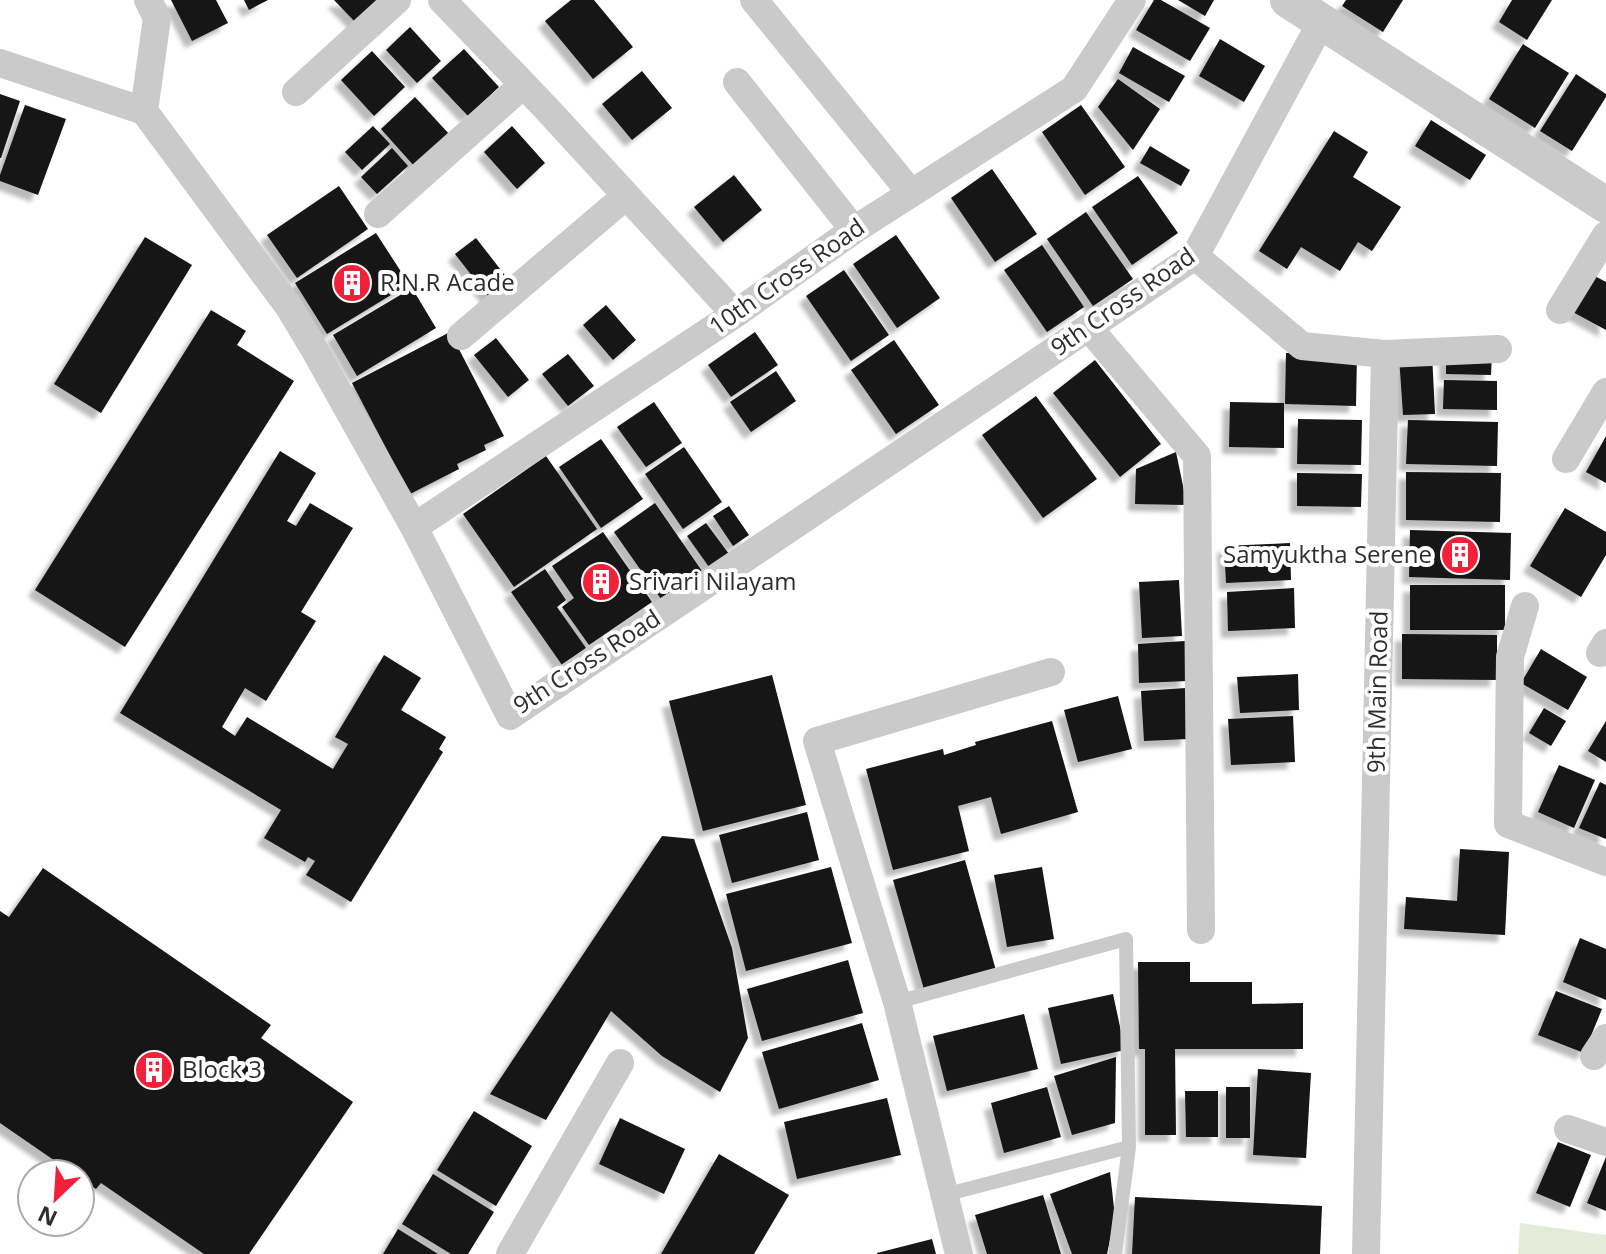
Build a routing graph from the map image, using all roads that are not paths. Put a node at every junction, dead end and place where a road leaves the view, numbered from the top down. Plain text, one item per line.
1 (148, 0) edge
2 (397, 0) edge
3 (442, 0) edge
4 (754, 0) edge
5 (1132, 0) edge
6 (1288, 0) edge
7 (1322, 21) junction
8 (0, 63) edge
9 (737, 82) dead end
10 (523, 85) junction
11 (296, 92) dead end
12 (144, 111) junction
13 (911, 193) junction
14 (626, 196) junction
15 (1606, 205) edge
16 (378, 214) dead end
17 (854, 230) junction
18 (1606, 235) edge
19 (1195, 256) junction
20 (1560, 310) dead end
21 (735, 314) junction
22 (1089, 328) junction
23 (461, 336) dead end
24 (1498, 349) dead end
25 (1385, 354) junction
26 (1606, 392) edge
27 (1566, 459) dead end
28 (414, 527) junction
29 (1525, 606) dead end
30 (1051, 672) dead end
31 (1606, 862) edge
32 (1201, 930) dead end
33 (897, 1002) junction
34 (620, 1063) dead end
35 (1568, 1129) dead end
36 (1606, 1142) edge
37 (1129, 1147) junction
38 (944, 1195) junction
39 (510, 1254) edge
40 (959, 1254) edge
41 (1115, 1254) edge
42 (1366, 1254) edge

1 - 12 street
2 - 11 street
3 - 10 street
4 - 13 street
5 - 13 street, 10th Cross Road
6 - 7 street
7 - 15 street
7 - 19 street, 9th Cross Road
8 - 12 street
9 - 17 street
10 - 14 street
10 - 16 street
12 - 28 street, 9th Cross Road
13 - 17 street, 10th Cross Road
14 - 21 street
14 - 23 street
17 - 21 street, 10th Cross Road
18 - 20 street
19 - 22 street, 9th Cross Road
19 - 25 street
21 - 28 street, 10th Cross Road
22 - 28 street, 9th Cross Road
22 - 32 street
24 - 25 street
25 - 42 street, 9th Main Road
26 - 27 street
29 - 31 street
30 - 33 street
33 - 37 lane
33 - 38 street
34 - 39 street
35 - 36 street
37 - 38 lane
37 - 41 lane
38 - 40 street

